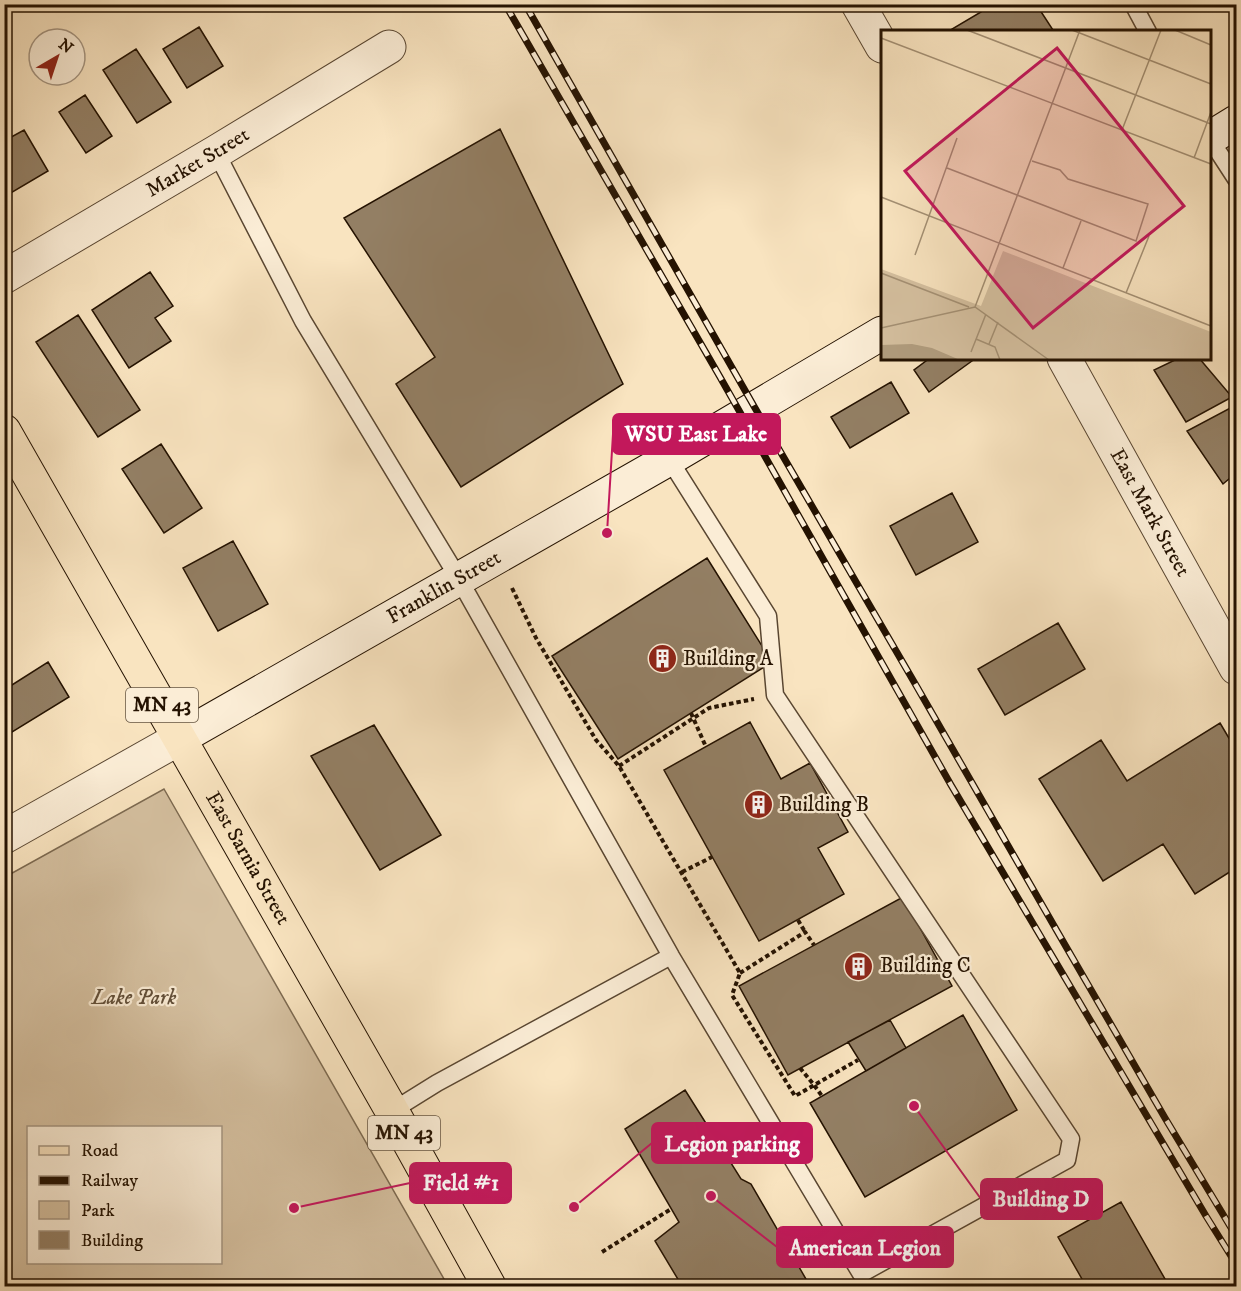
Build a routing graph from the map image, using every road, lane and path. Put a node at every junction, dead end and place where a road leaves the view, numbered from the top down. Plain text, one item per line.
1 (858, 4) edge
2 (1133, 4) edge
3 (1147, 30) edge
4 (881, 44) edge
5 (389, 47) dead end
6 (1236, 122) edge
7 (1211, 138) edge
8 (1211, 142) edge
9 (216, 152) junction
10 (1236, 179) edge
11 (4, 277) edge
12 (881, 334) edge
13 (1065, 360) edge
14 (4, 431) edge
15 (669, 459) junction
16 (459, 579) junction
17 (512, 588) dead end
18 (1236, 668) edge
19 (775, 695) junction
20 (692, 716) junction
21 (180, 738) junction
22 (706, 747) dead end
23 (619, 766) junction
24 (4, 837) edge
25 (712, 857) dead end
26 (682, 872) junction
27 (798, 920) dead end
28 (806, 932) junction
29 (814, 945) dead end
30 (671, 956) junction
31 (740, 973) junction
32 (858, 1059) dead end
33 (800, 1068) dead end
34 (814, 1085) junction
35 (822, 1096) dead end
36 (392, 1111) junction
37 (671, 1209) dead end
38 (602, 1252) dead end
39 (489, 1287) edge

1 - 4 street
2 - 3 lane
5 - 9 street, Market Street
6 - 7 street
8 - 10 lane
9 - 11 street, Market Street
9 - 16 lane
12 - 15 street, Franklin Street
13 - 18 street, East Mark Street
14 - 21 main road, East Sarnia Street / MN 43
15 - 16 street, Franklin Street
15 - 19 lane
16 - 21 street, Franklin Street
16 - 30 lane
17 - 23 path
19 - 20 path
19 - 30 lane
20 - 22 path
20 - 23 path
21 - 24 street, Franklin Street
21 - 36 main road, East Sarnia Street / MN 43
23 - 26 path
25 - 26 path
26 - 31 path
27 - 28 path
28 - 29 path
28 - 31 path
30 - 36 lane
31 - 34 path
32 - 34 path
33 - 34 path
34 - 35 path
36 - 39 main road, East Sarnia Street / MN 43
37 - 38 path

